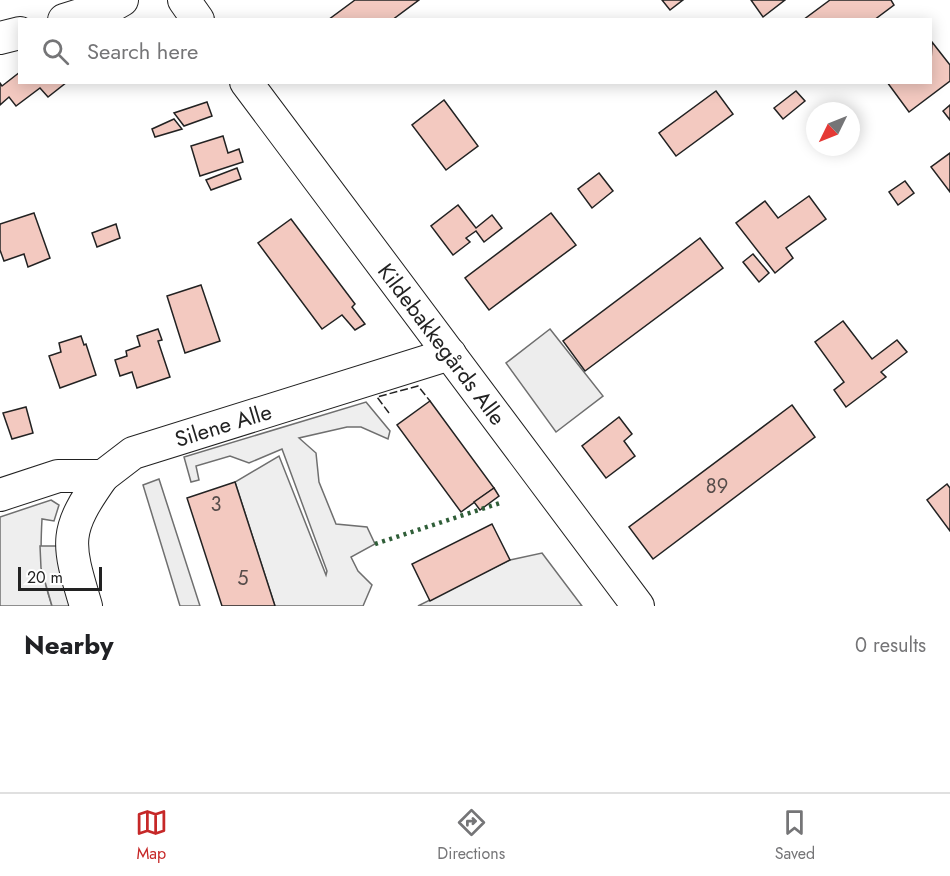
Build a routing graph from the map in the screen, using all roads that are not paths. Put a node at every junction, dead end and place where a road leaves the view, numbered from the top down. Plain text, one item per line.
1 (122, 0) edge
2 (184, 0) edge
3 (70, 18) edge
4 (197, 18) edge
5 (18, 34) edge
6 (0, 39) edge
7 (248, 84) edge
8 (450, 354) junction
9 (102, 476) junction
10 (0, 495) edge
11 (86, 606) edge
12 (638, 606) edge

1 - 3 street
2 - 4 street
5 - 6 street
7 - 8 street, Kildebakkegårds Alle
8 - 9 street, Silene Alle
8 - 12 street, Kildebakkegårds Alle
9 - 10 street
9 - 11 street, Silene Alle

